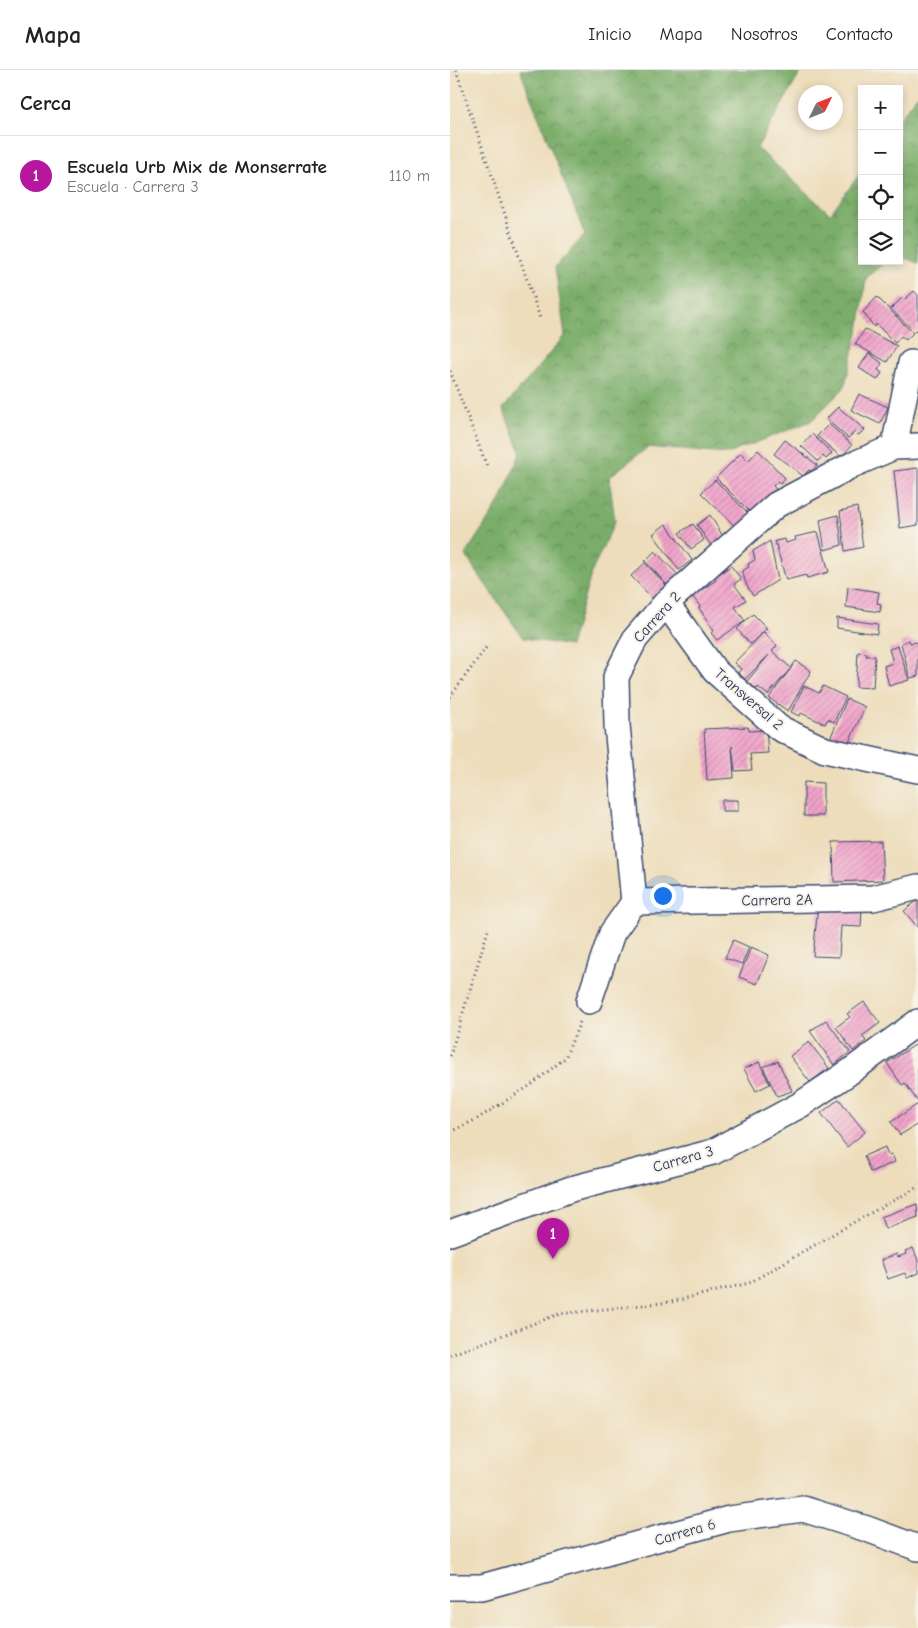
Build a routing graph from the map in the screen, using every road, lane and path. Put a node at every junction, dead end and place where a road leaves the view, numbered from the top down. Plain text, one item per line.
1 (456, 70) edge
2 (541, 321) dead end
3 (910, 363) dead end
4 (450, 371) edge
5 (918, 446) edge
6 (894, 447) junction
7 (488, 469) dead end
8 (666, 604) junction
9 (488, 646) dead end
10 (450, 697) edge
11 (918, 770) edge
12 (918, 887) edge
13 (634, 902) junction
14 (488, 930) dead end
15 (589, 1001) joint
16 (918, 1022) edge
17 (450, 1056) edge
18 (450, 1132) edge
19 (918, 1187) edge
20 (450, 1233) edge
21 (450, 1355) edge
22 (918, 1548) edge
23 (450, 1587) edge

1 - 2 path
3 - 6 street
4 - 7 path
5 - 6 street, Carrera 2
6 - 8 street, Carrera 2
8 - 11 street, Transversal 2
8 - 13 street, Carrera 2
9 - 10 path
12 - 13 street, Carrera 2A
13 - 15 street
14 - 17 path
15 - 18 path
16 - 20 street, Carrera 3
19 - 21 path
22 - 23 street, Carrera 6

